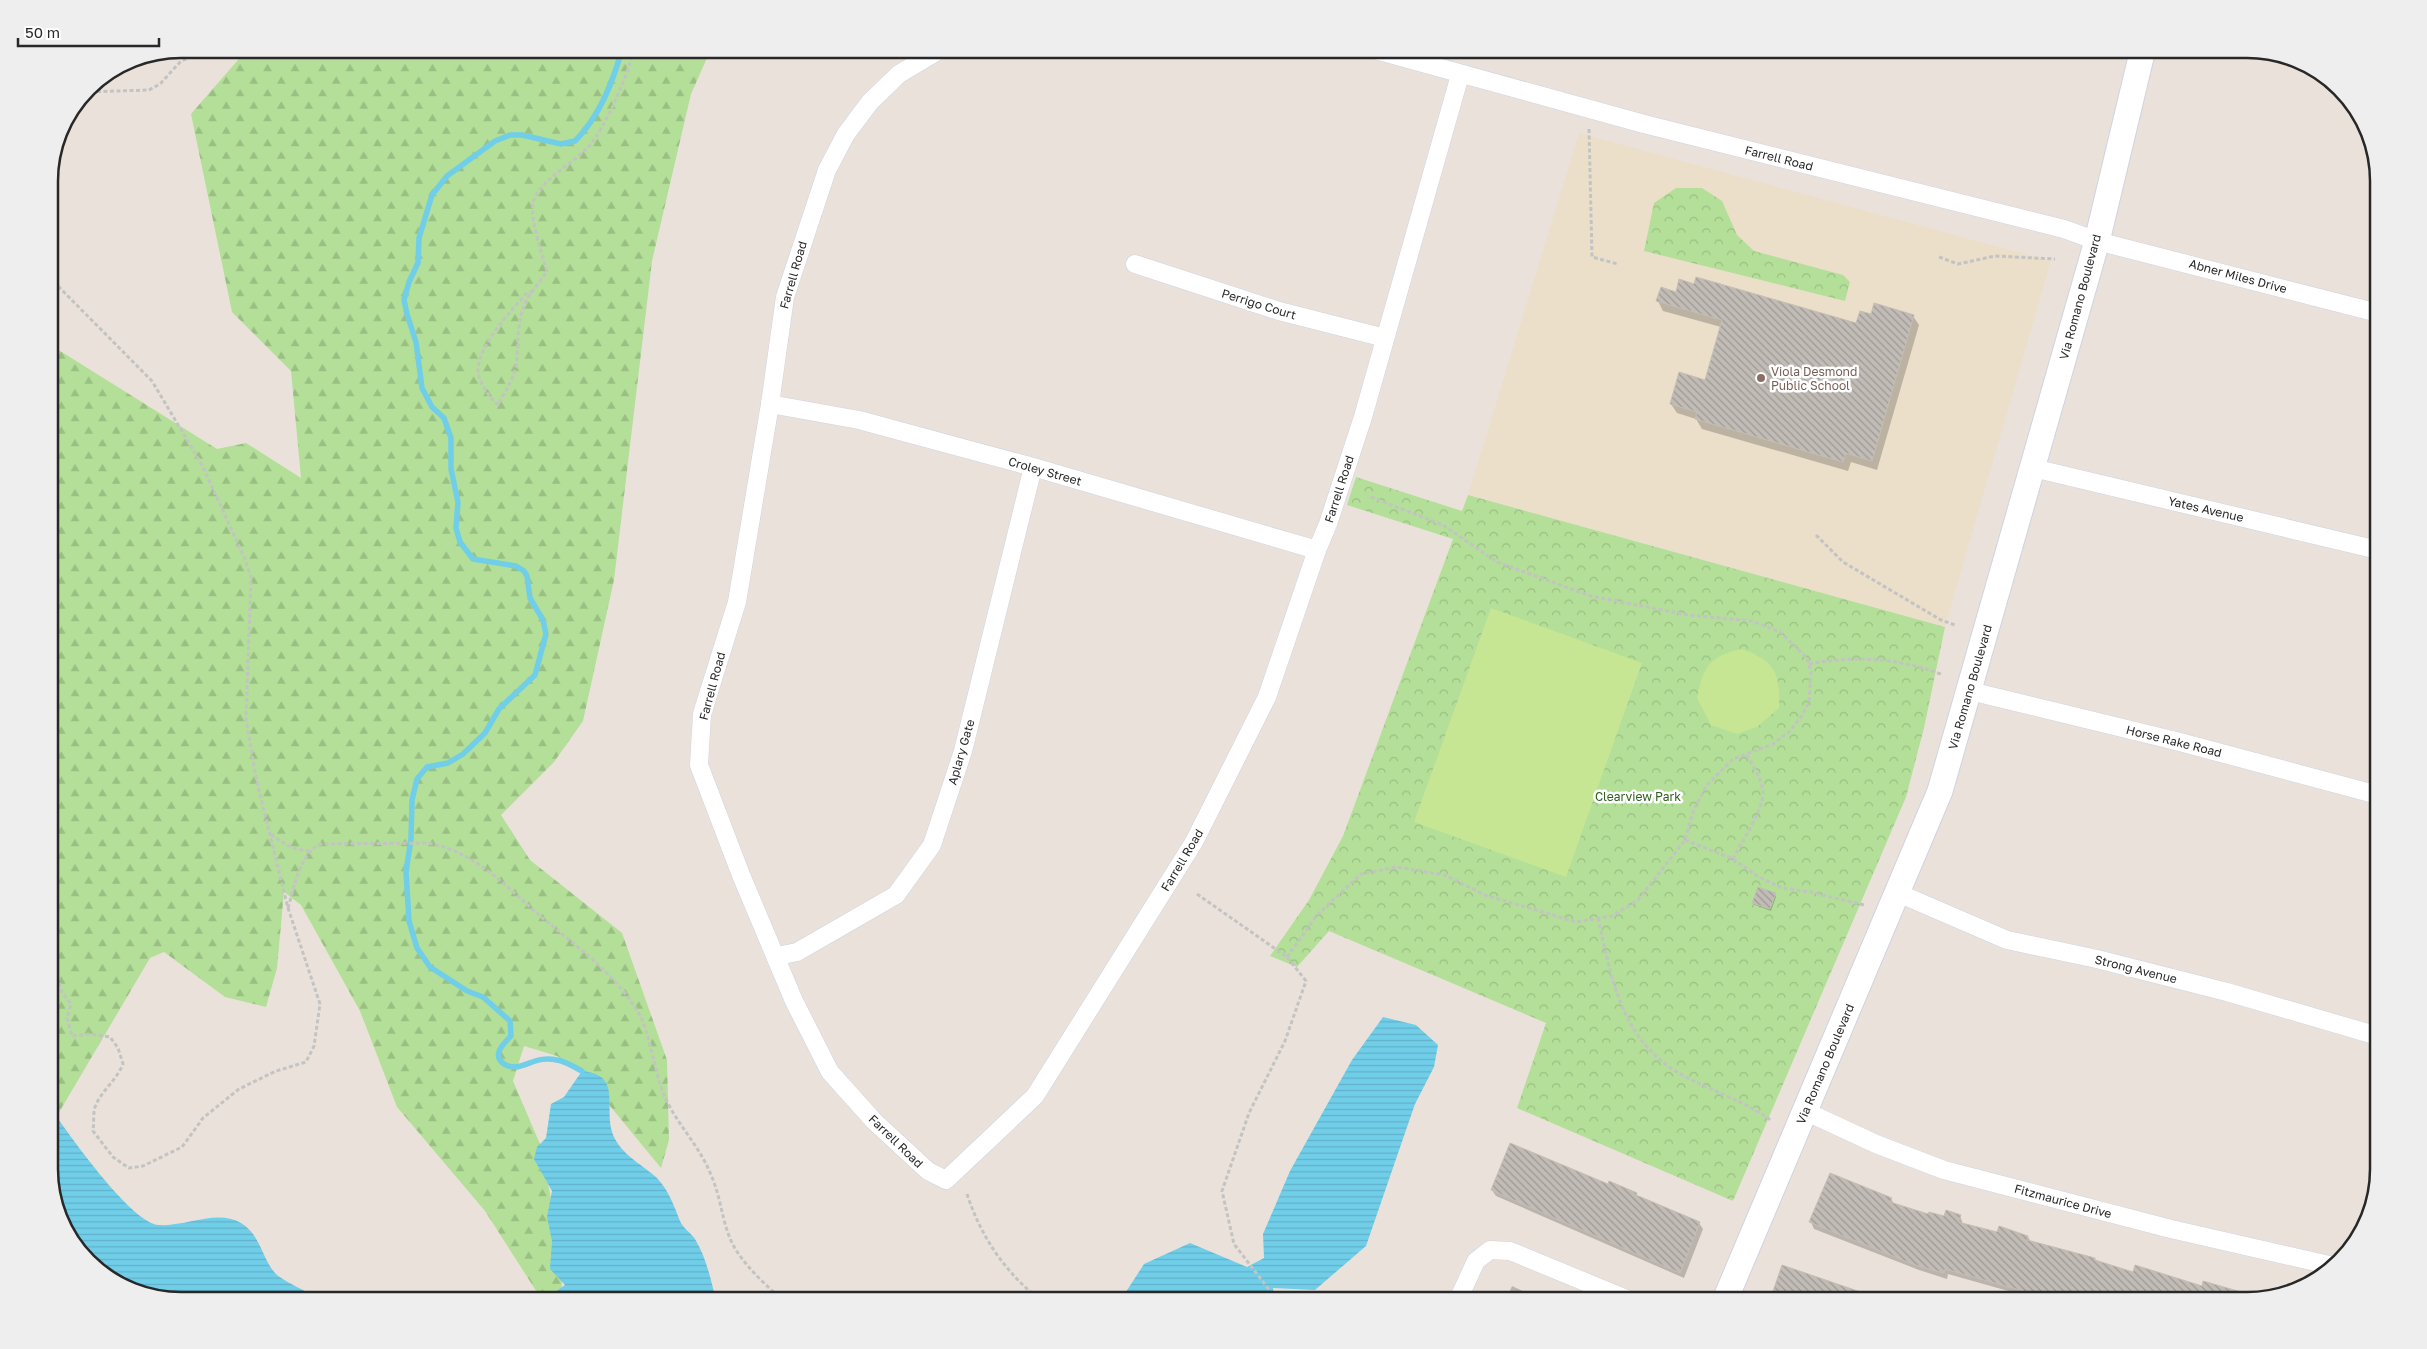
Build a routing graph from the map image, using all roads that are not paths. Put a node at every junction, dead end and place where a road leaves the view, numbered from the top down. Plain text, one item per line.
1 (927, 58) edge
2 (1402, 58) edge
3 (2141, 58) edge
4 (1460, 75) junction
5 (2097, 241) junction
6 (1135, 264) dead end
7 (2369, 311) edge
8 (1385, 338) junction
9 (770, 404) junction
10 (1032, 467) junction
11 (2033, 468) junction
12 (2369, 548) edge
13 (1317, 550) junction
14 (1970, 691) junction
15 (2370, 793) edge
16 (1898, 893) junction
17 (776, 956) junction
18 (2370, 1034) edge
19 (1805, 1111) junction
20 (2323, 1264) edge
21 (1462, 1292) edge
22 (1610, 1292) edge
23 (1728, 1292) edge

1 - 9 street, Farrell Road
2 - 4 street, Farrell Road
3 - 5 street, Via Romano Boulevard
4 - 5 street, Farrell Road
4 - 8 street, Farrell Road
5 - 7 street, Abner Miles Drive
5 - 11 street, Via Romano Boulevard
6 - 8 street, Perrigo Court
8 - 13 street, Farrell Road
9 - 10 street, Croley Street
9 - 17 street, Farrell Road
10 - 13 street, Croley Street
10 - 17 street, Aplary Gate
11 - 12 street, Yates Avenue
11 - 14 street, Via Romano Boulevard
13 - 17 street, Farrell Road
14 - 15 street, Horse Rake Road
14 - 16 street, Via Romano Boulevard
16 - 18 street, Strong Avenue
16 - 19 street, Via Romano Boulevard
19 - 20 street, Fitzmaurice Drive
19 - 23 street, Via Romano Boulevard
21 - 22 street

